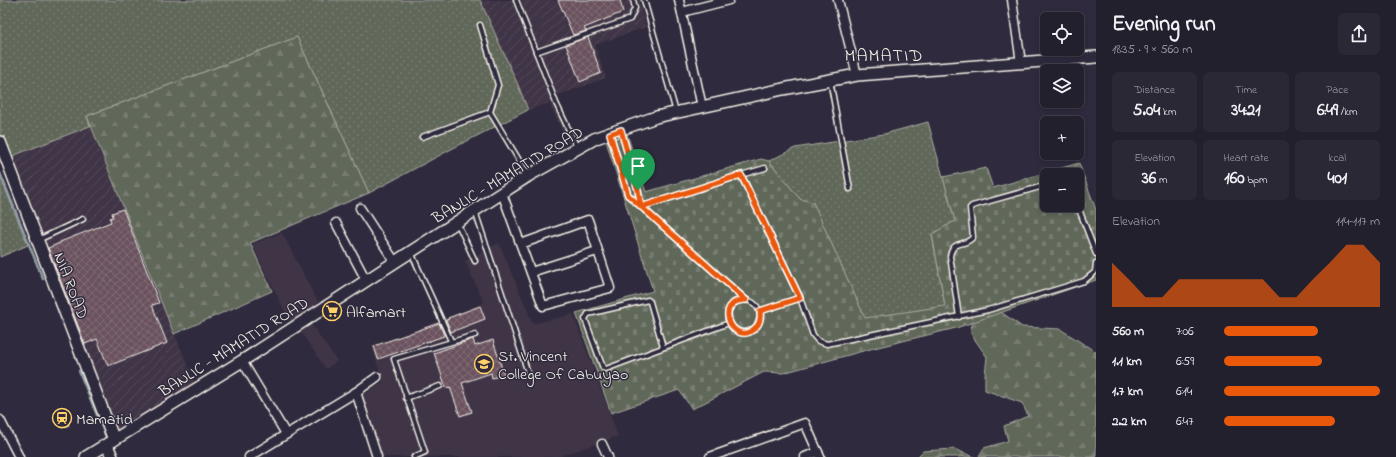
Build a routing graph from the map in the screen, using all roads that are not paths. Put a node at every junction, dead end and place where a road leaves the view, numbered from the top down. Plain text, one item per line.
1 (516, 0) edge
2 (633, 0) edge
3 (644, 0) edge
4 (679, 0) edge
5 (728, 0) edge
6 (838, 0) edge
7 (1012, 0) edge
8 (682, 12) junction
9 (480, 25) dead end
10 (536, 52) junction
11 (1096, 58) edge
12 (1021, 63) junction
13 (857, 76) junction
14 (830, 80) junction
15 (702, 107) junction
16 (490, 112) junction
17 (676, 112) junction
18 (621, 130) junction
19 (610, 134) junction
20 (422, 137) dead end
21 (0, 142) edge
22 (577, 149) junction
23 (765, 168) dead end
24 (741, 175) junction
25 (528, 176) junction
26 (1040, 187) edge
27 (850, 189) dead end
28 (502, 193) junction
29 (641, 207) junction
30 (360, 208) dead end
31 (475, 210) junction
32 (1080, 212) edge
33 (83, 220) dead end
34 (457, 222) junction
35 (336, 223) dead end
36 (37, 240) junction
37 (521, 244) junction
38 (597, 251) junction
39 (410, 252) junction
40 (1096, 254) edge
41 (475, 261) dead end
42 (395, 262) junction
43 (1096, 263) edge
44 (531, 272) junction
45 (366, 280) junction
46 (800, 298) junction
47 (746, 300) junction
48 (760, 311) junction
49 (959, 316) junction
50 (729, 323) junction
51 (475, 335) dead end
52 (451, 341) junction
53 (663, 347) junction
54 (242, 361) junction
55 (528, 373) dead end
56 (377, 377) dead end
57 (440, 386) dead end
58 (356, 392) junction
59 (406, 398) junction
60 (0, 420) edge
61 (286, 434) junction
62 (110, 443) junction
63 (602, 444) dead end
64 (819, 455) edge
65 (19, 457) edge
66 (86, 457) edge
67 (112, 457) edge
68 (249, 457) edge
69 (377, 457) edge
70 (414, 457) edge
71 (608, 457) edge
72 (710, 457) edge
73 (804, 457) edge

1 - 10 lane
2 - 10 lane
3 - 17 lane
4 - 8 street
5 - 8 street
6 - 13 street
7 - 12 street
8 - 15 street
9 - 16 lane
10 - 22 lane
11 - 12 main road, BANLIC - MAMATID ROAD
12 - 13 main road, BANLIC - MAMATID ROAD
13 - 14 main road, BANLIC - MAMATID ROAD
14 - 15 main road, BANLIC - MAMATID ROAD
14 - 27 lane
15 - 17 main road, BANLIC - MAMATID ROAD
16 - 20 lane
16 - 25 lane
17 - 18 main road, BANLIC - MAMATID ROAD
18 - 19 main road, BANLIC - MAMATID ROAD
18 - 29 lane
19 - 22 main road, BANLIC - MAMATID ROAD
19 - 29 lane
21 - 36 main road, NIA ROAD
22 - 25 main road, BANLIC - MAMATID ROAD
23 - 24 lane
24 - 29 lane
24 - 46 lane
25 - 28 main road, BANLIC - MAMATID ROAD
26 - 49 lane
28 - 31 main road, BANLIC - MAMATID ROAD
28 - 37 street
29 - 47 lane
30 - 42 street
31 - 34 main road, BANLIC - MAMATID ROAD
31 - 55 lane
32 - 40 lane
33 - 36 lane
34 - 39 main road, BANLIC - MAMATID ROAD
34 - 41 lane
35 - 45 street
36 - 62 main road, NIA ROAD
37 - 38 street
37 - 44 street
38 - 44 street
38 - 44 street
39 - 42 main road, BANLIC - MAMATID ROAD
39 - 52 lane
42 - 45 main road, BANLIC - MAMATID ROAD
43 - 49 lane
45 - 54 main road, BANLIC - MAMATID ROAD
46 - 48 lane
46 - 49 lane
47 - 48 lane
47 - 50 lane
48 - 50 lane
50 - 53 lane
51 - 52 lane
52 - 59 lane
53 - 53 lane
54 - 61 street
54 - 62 main road, BANLIC - MAMATID ROAD
56 - 58 street
57 - 59 lane
58 - 61 street
58 - 69 street
59 - 70 lane
60 - 65 street
61 - 68 street
62 - 66 main road, BANLIC - MAMATID ROAD
62 - 67 main road, NIA ROAD
63 - 71 street
64 - 72 street
64 - 73 street

